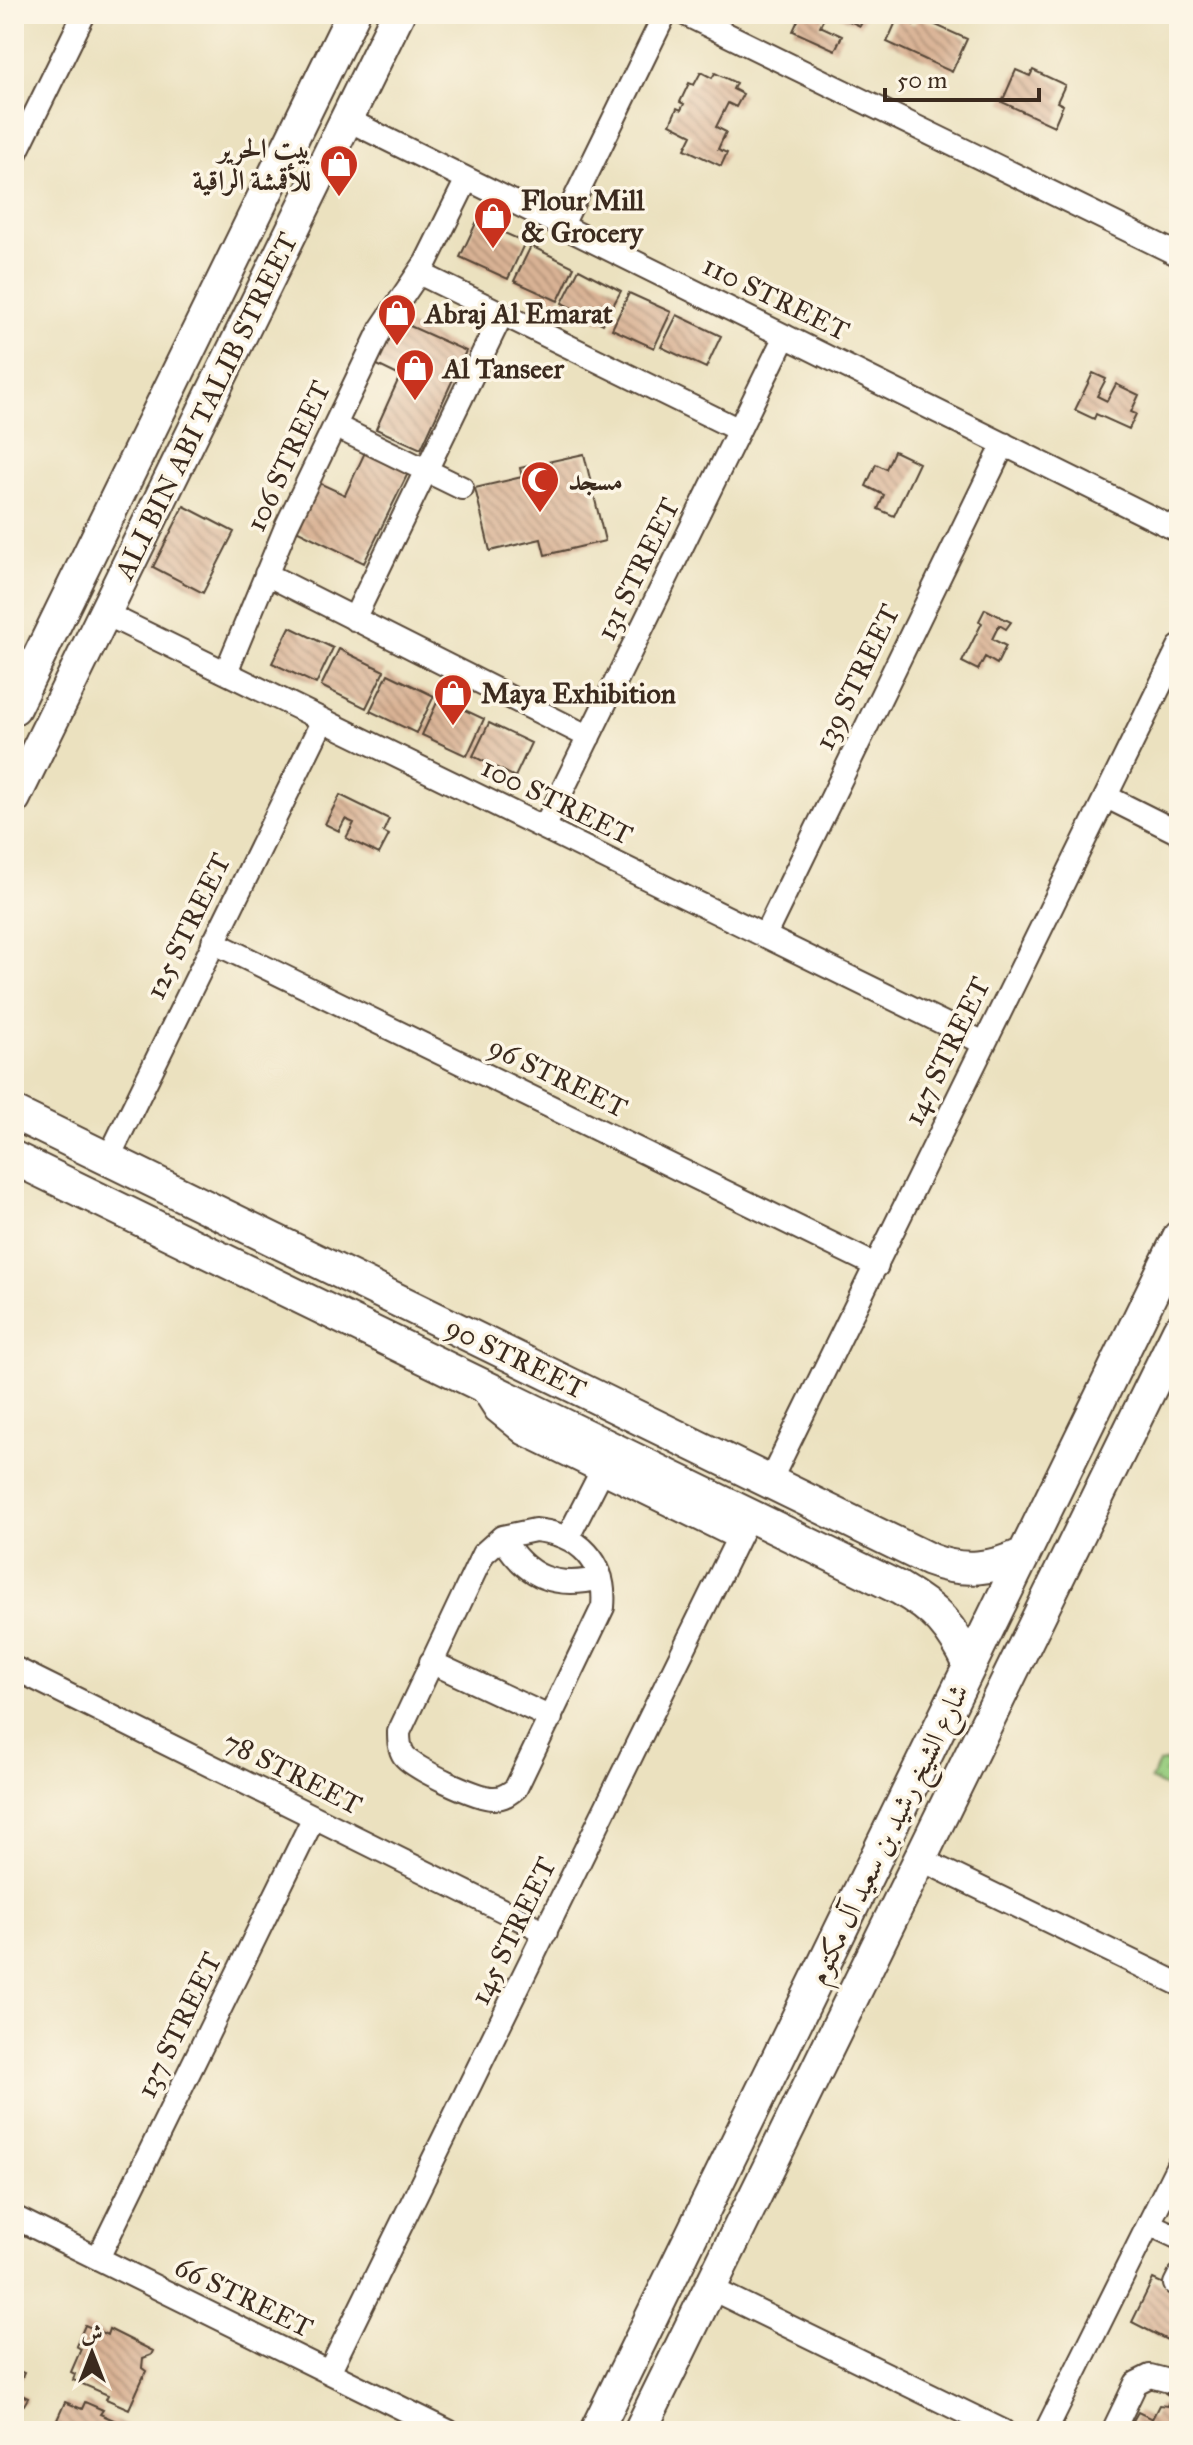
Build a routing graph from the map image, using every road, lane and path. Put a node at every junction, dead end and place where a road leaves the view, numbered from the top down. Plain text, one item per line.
1 (84, 14) edge
2 (353, 14) edge
3 (398, 14) edge
4 (665, 14) edge
5 (685, 14) edge
6 (346, 119) junction
7 (14, 157) edge
8 (467, 179) junction
9 (562, 225) junction
10 (1179, 255) edge
11 (419, 273) junction
12 (502, 314) junction
13 (197, 335) junction
14 (785, 336) junction
15 (233, 352) junction
16 (168, 392) junction
17 (204, 412) junction
18 (335, 426) junction
19 (739, 430) junction
20 (1004, 444) junction
21 (426, 470) junction
22 (462, 488) dead end
23 (1179, 531) edge
24 (266, 574) junction
25 (104, 613) junction
26 (354, 619) junction
27 (1179, 647) edge
28 (22, 672) edge
29 (226, 672) junction
30 (14, 708) edge
31 (323, 720) junction
32 (589, 737) junction
33 (1107, 797) junction
34 (14, 798) edge
35 (544, 828) junction
36 (1179, 833) edge
37 (765, 935) junction
38 (213, 942) junction
39 (984, 1043) junction
40 (18, 1120) edge
41 (14, 1158) edge
42 (108, 1159) junction
43 (1179, 1237) edge
44 (877, 1266) junction
45 (1148, 1300) junction
46 (1179, 1319) edge
47 (465, 1333) junction
48 (1131, 1334) junction
49 (1173, 1342) edge
50 (494, 1347) junction
51 (464, 1376) junction
52 (607, 1460) junction
53 (770, 1481) junction
54 (861, 1526) junction
55 (744, 1527) junction
56 (502, 1537) junction
57 (568, 1537) junction
58 (1024, 1554) junction
59 (842, 1561) junction
60 (601, 1578) junction
61 (431, 1662) junction
62 (970, 1665) junction
63 (14, 1668) edge
64 (551, 1718) junction
65 (314, 1817) junction
66 (920, 1859) junction
67 (859, 1894) junction
68 (894, 1910) junction
69 (546, 1932) junction
70 (1179, 1984) edge
71 (1178, 2167) edge
72 (14, 2217) edge
73 (1149, 2224) junction
74 (1179, 2238) edge
75 (98, 2258) junction
76 (710, 2288) junction
77 (329, 2372) junction
78 (1177, 2383) edge
79 (448, 2431) edge
80 (596, 2431) edge
81 (640, 2431) edge
82 (1003, 2431) edge
83 (1046, 2431) edge
84 (1113, 2431) edge

1 - 7 street
2 - 13 street, ALI BIN ABI TALIB STREET
3 - 6 street, ALI BIN ABI TALIB STREET
4 - 9 street
5 - 10 street
6 - 8 street, 110 STREET
6 - 15 street, ALI BIN ABI TALIB STREET
8 - 9 street, 110 STREET
8 - 11 street, 106 STREET
9 - 14 street, 110 STREET
11 - 12 street
11 - 18 street, 106 STREET
12 - 19 street
12 - 21 street
13 - 15 street
13 - 16 street, ALI BIN ABI TALIB STREET
14 - 19 street, 131 STREET
14 - 20 street, 110 STREET
15 - 17 street, ALI BIN ABI TALIB STREET
16 - 17 street
16 - 28 street, ALI BIN ABI TALIB STREET
17 - 25 street, ALI BIN ABI TALIB STREET
18 - 21 street
18 - 24 street, 106 STREET
19 - 32 street, 131 STREET
20 - 23 street, 110 STREET
20 - 37 street, 139 STREET
21 - 22 street
21 - 26 street
24 - 26 street
24 - 29 street, 106 STREET
25 - 29 street, 100 STREET
25 - 34 street, ALI BIN ABI TALIB STREET
26 - 32 street
27 - 33 street, 147 STREET
28 - 30 street, ALI BIN ABI TALIB STREET
29 - 31 street, 100 STREET
31 - 35 street, 100 STREET
31 - 38 street, 125 STREET
32 - 35 street, 131 STREET
33 - 36 street
33 - 39 street, 147 STREET
35 - 37 street, 100 STREET
37 - 39 street, 100 STREET
38 - 42 street, 125 STREET
38 - 44 street, 96 STREET
39 - 44 street, 147 STREET
40 - 42 street, 90 STREET
41 - 51 street, 90 STREET
42 - 47 street, 90 STREET
43 - 45 street, شارع الشيخ رشيد بن سعيد آل مكتوم
44 - 53 street, 147 STREET
45 - 46 street
45 - 48 street, شارع الشيخ رشيد بن سعيد آل مكتوم
47 - 50 street, 90 STREET
47 - 51 street
48 - 49 street
48 - 58 street, شارع الشيخ رشيد بن سعيد آل مكتوم
49 - 66 street, شارع الشيخ رشيد بن سعيد آل مكتوم
50 - 51 street
50 - 53 street, 90 STREET
51 - 52 street, 90 STREET
52 - 55 street, 90 STREET
52 - 57 street
53 - 54 street, 90 STREET
54 - 58 street, 90 STREET
54 - 59 street
55 - 59 street, 90 STREET
55 - 69 street, 145 STREET
56 - 57 street
56 - 60 street
56 - 61 street
57 - 60 street
58 - 62 street, شارع الشيخ رشيد بن سعيد آل مكتوم
59 - 62 street, 90 STREET
60 - 64 street
61 - 64 street
61 - 64 street
62 - 67 street, شارع الشيخ رشيد بن سعيد آل مكتوم
63 - 65 street, 78 STREET
65 - 69 street, 78 STREET
65 - 75 street, 137 STREET
66 - 68 street, شارع الشيخ رشيد بن سعيد آل مكتوم
66 - 70 street
67 - 68 street
67 - 80 street, شارع الشيخ رشيد بن سعيد آل مكتوم
68 - 76 street, شارع الشيخ رشيد بن سعيد آل مكتوم
69 - 77 street, 145 STREET
71 - 73 street
72 - 75 street, 66 STREET
73 - 74 street
73 - 83 street
75 - 77 street, 66 STREET
76 - 81 street, شارع الشيخ رشيد بن سعيد آل مكتوم
76 - 82 street
77 - 79 street, 66 STREET
78 - 84 street

